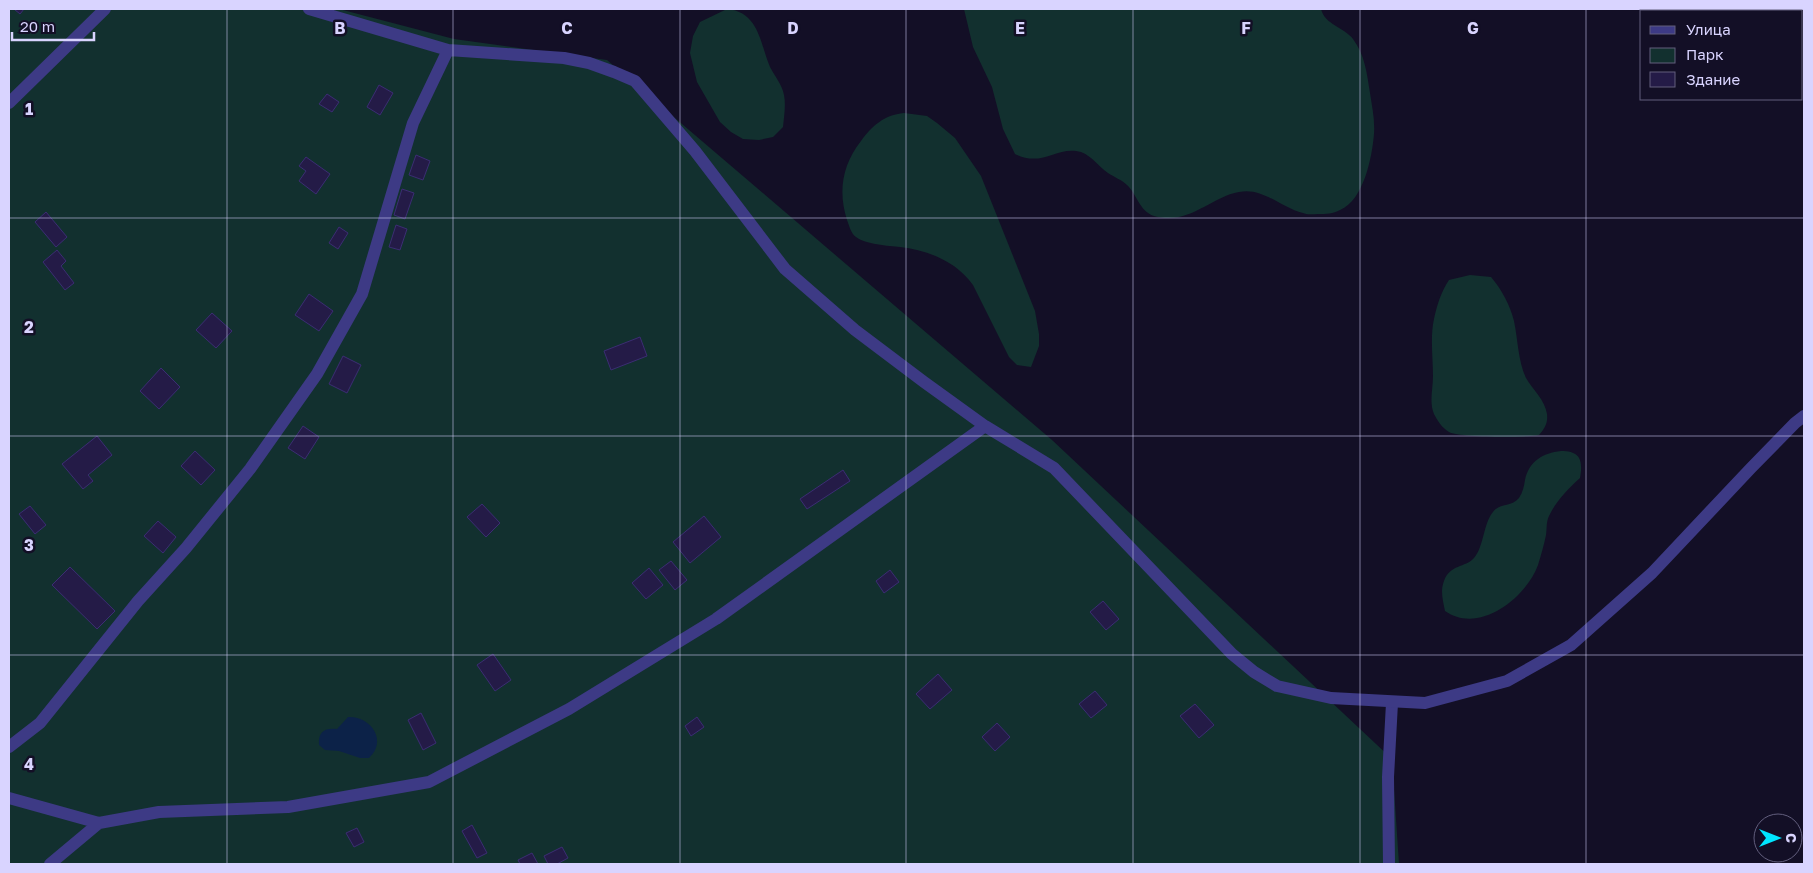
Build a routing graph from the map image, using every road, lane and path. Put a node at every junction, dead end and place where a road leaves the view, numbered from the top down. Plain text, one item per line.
1 (105, 9) edge
2 (309, 9) edge
3 (448, 50) junction
4 (9, 104) edge
5 (1804, 416) edge
6 (984, 426) junction
7 (1392, 702) junction
8 (9, 747) edge
9 (9, 798) edge
10 (99, 823) junction
11 (50, 864) edge
12 (1389, 864) edge

1 - 4 street
2 - 3 street
3 - 6 street
3 - 8 street
5 - 7 street
6 - 7 street
6 - 10 street
7 - 12 street
9 - 10 street
10 - 11 street

